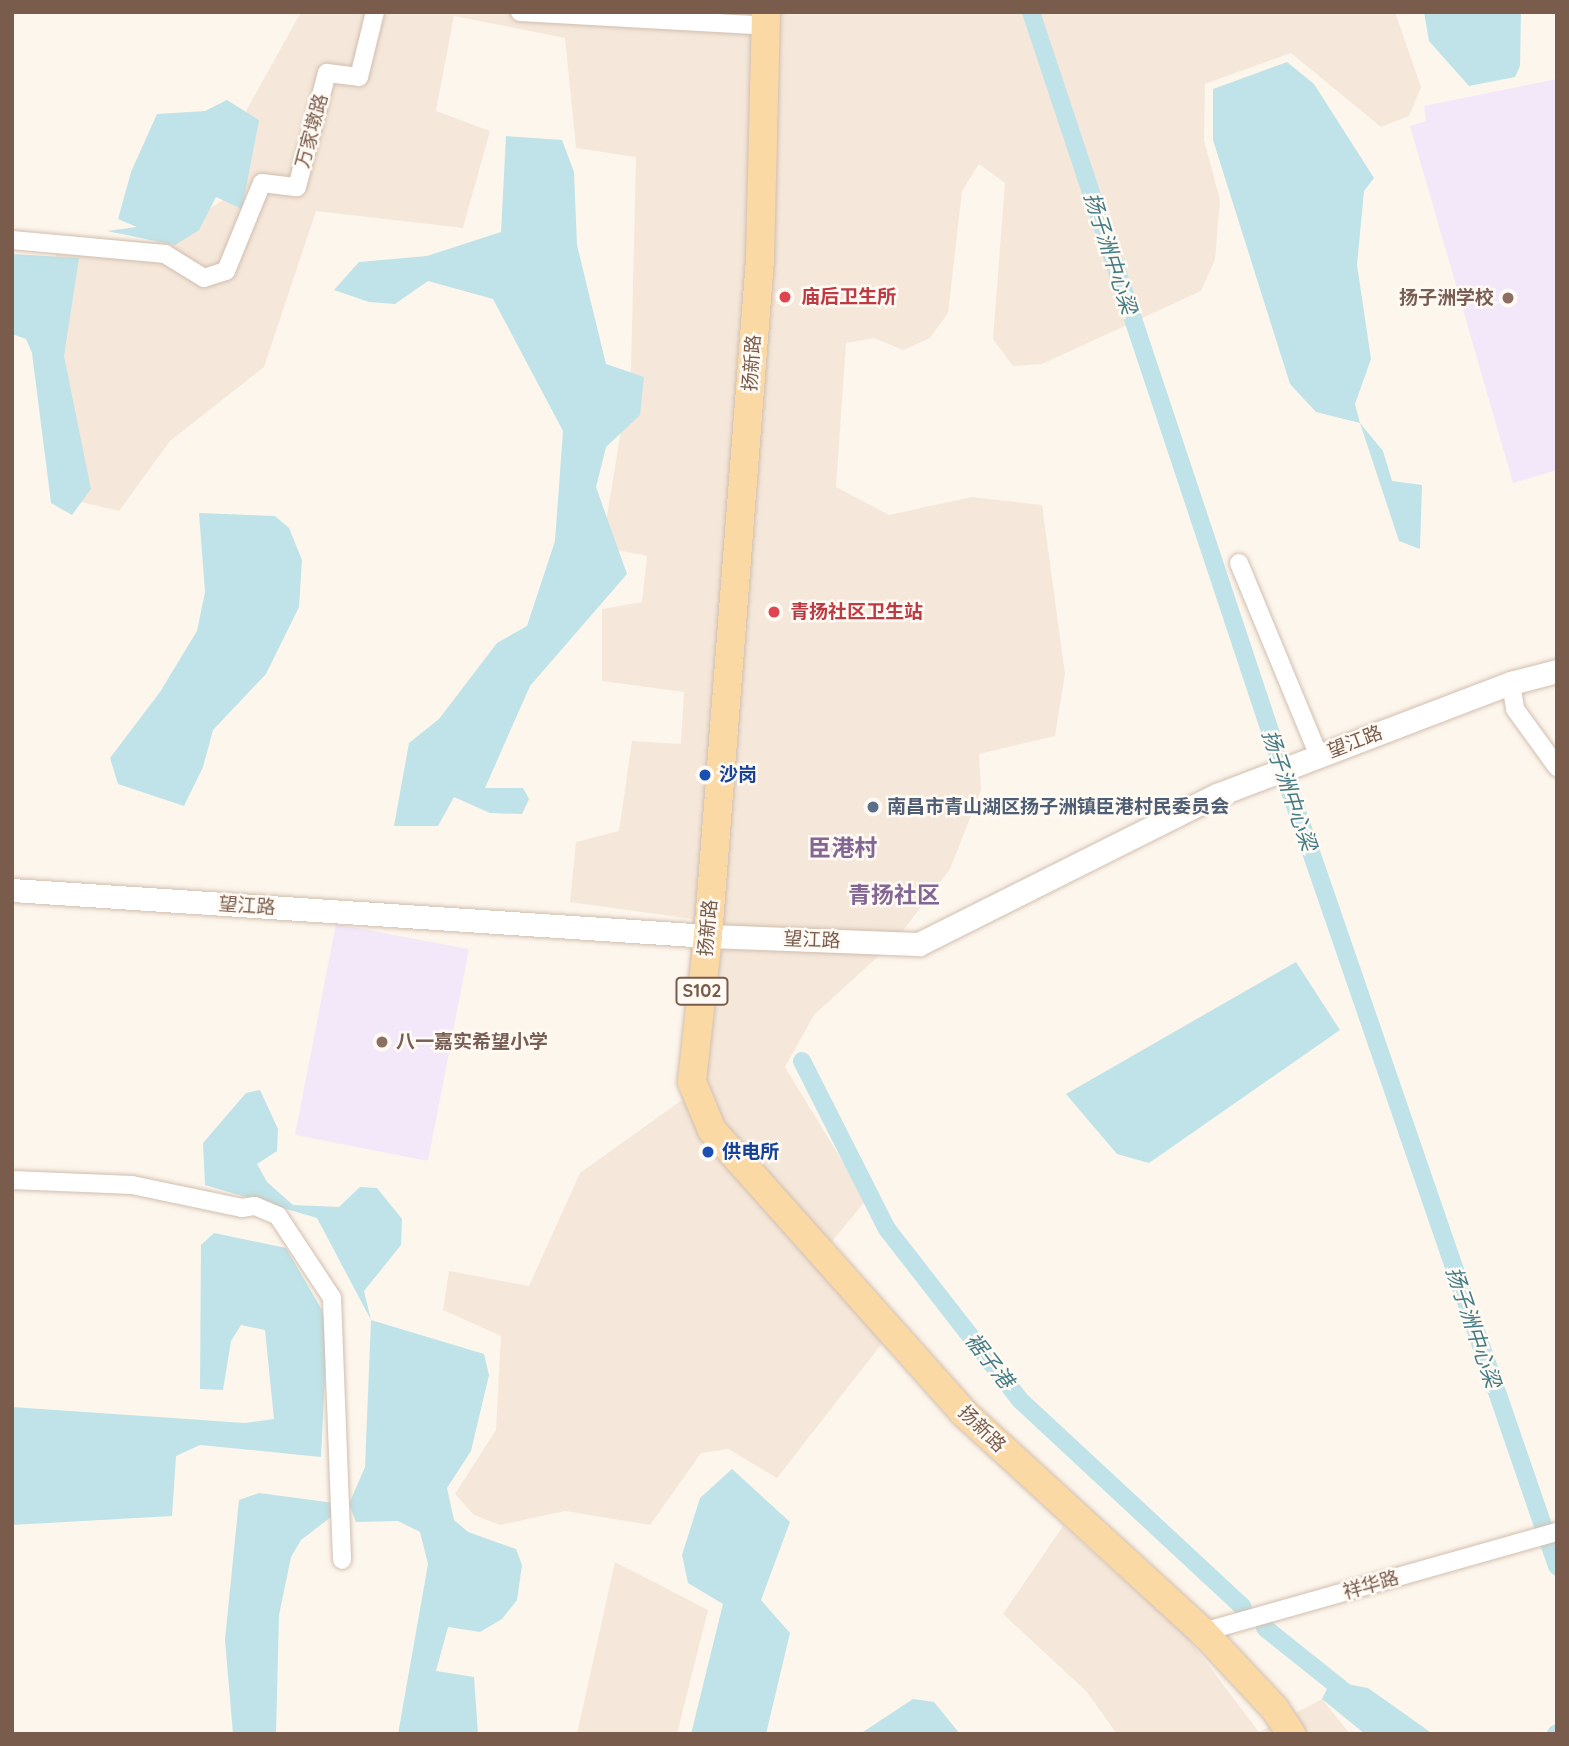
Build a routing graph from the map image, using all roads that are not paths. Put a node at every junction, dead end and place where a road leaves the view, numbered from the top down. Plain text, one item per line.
1 (375, 12) edge
2 (520, 12) edge
3 (766, 19) edge
4 (12, 240) edge
5 (1240, 563) dead end
6 (1557, 671) edge
7 (1511, 683) junction
8 (1310, 758) junction
9 (1557, 767) edge
10 (12, 890) edge
11 (708, 936) junction
12 (12, 1180) edge
13 (1550, 1534) edge
14 (342, 1560) dead end
15 (1203, 1632) junction
16 (1291, 1734) edge

1 - 4 street, 万家墩路
2 - 3 street
3 - 11 main road, 扬新路 / S102
5 - 8 street
6 - 7 street, 望江路
7 - 8 street, 望江路
7 - 9 street
8 - 11 street, 望江路
10 - 11 street, 望江路
11 - 15 main road, 扬新路 / S102
12 - 14 street
13 - 15 street, 祥华路
15 - 16 main road, 扬新路 / S102

